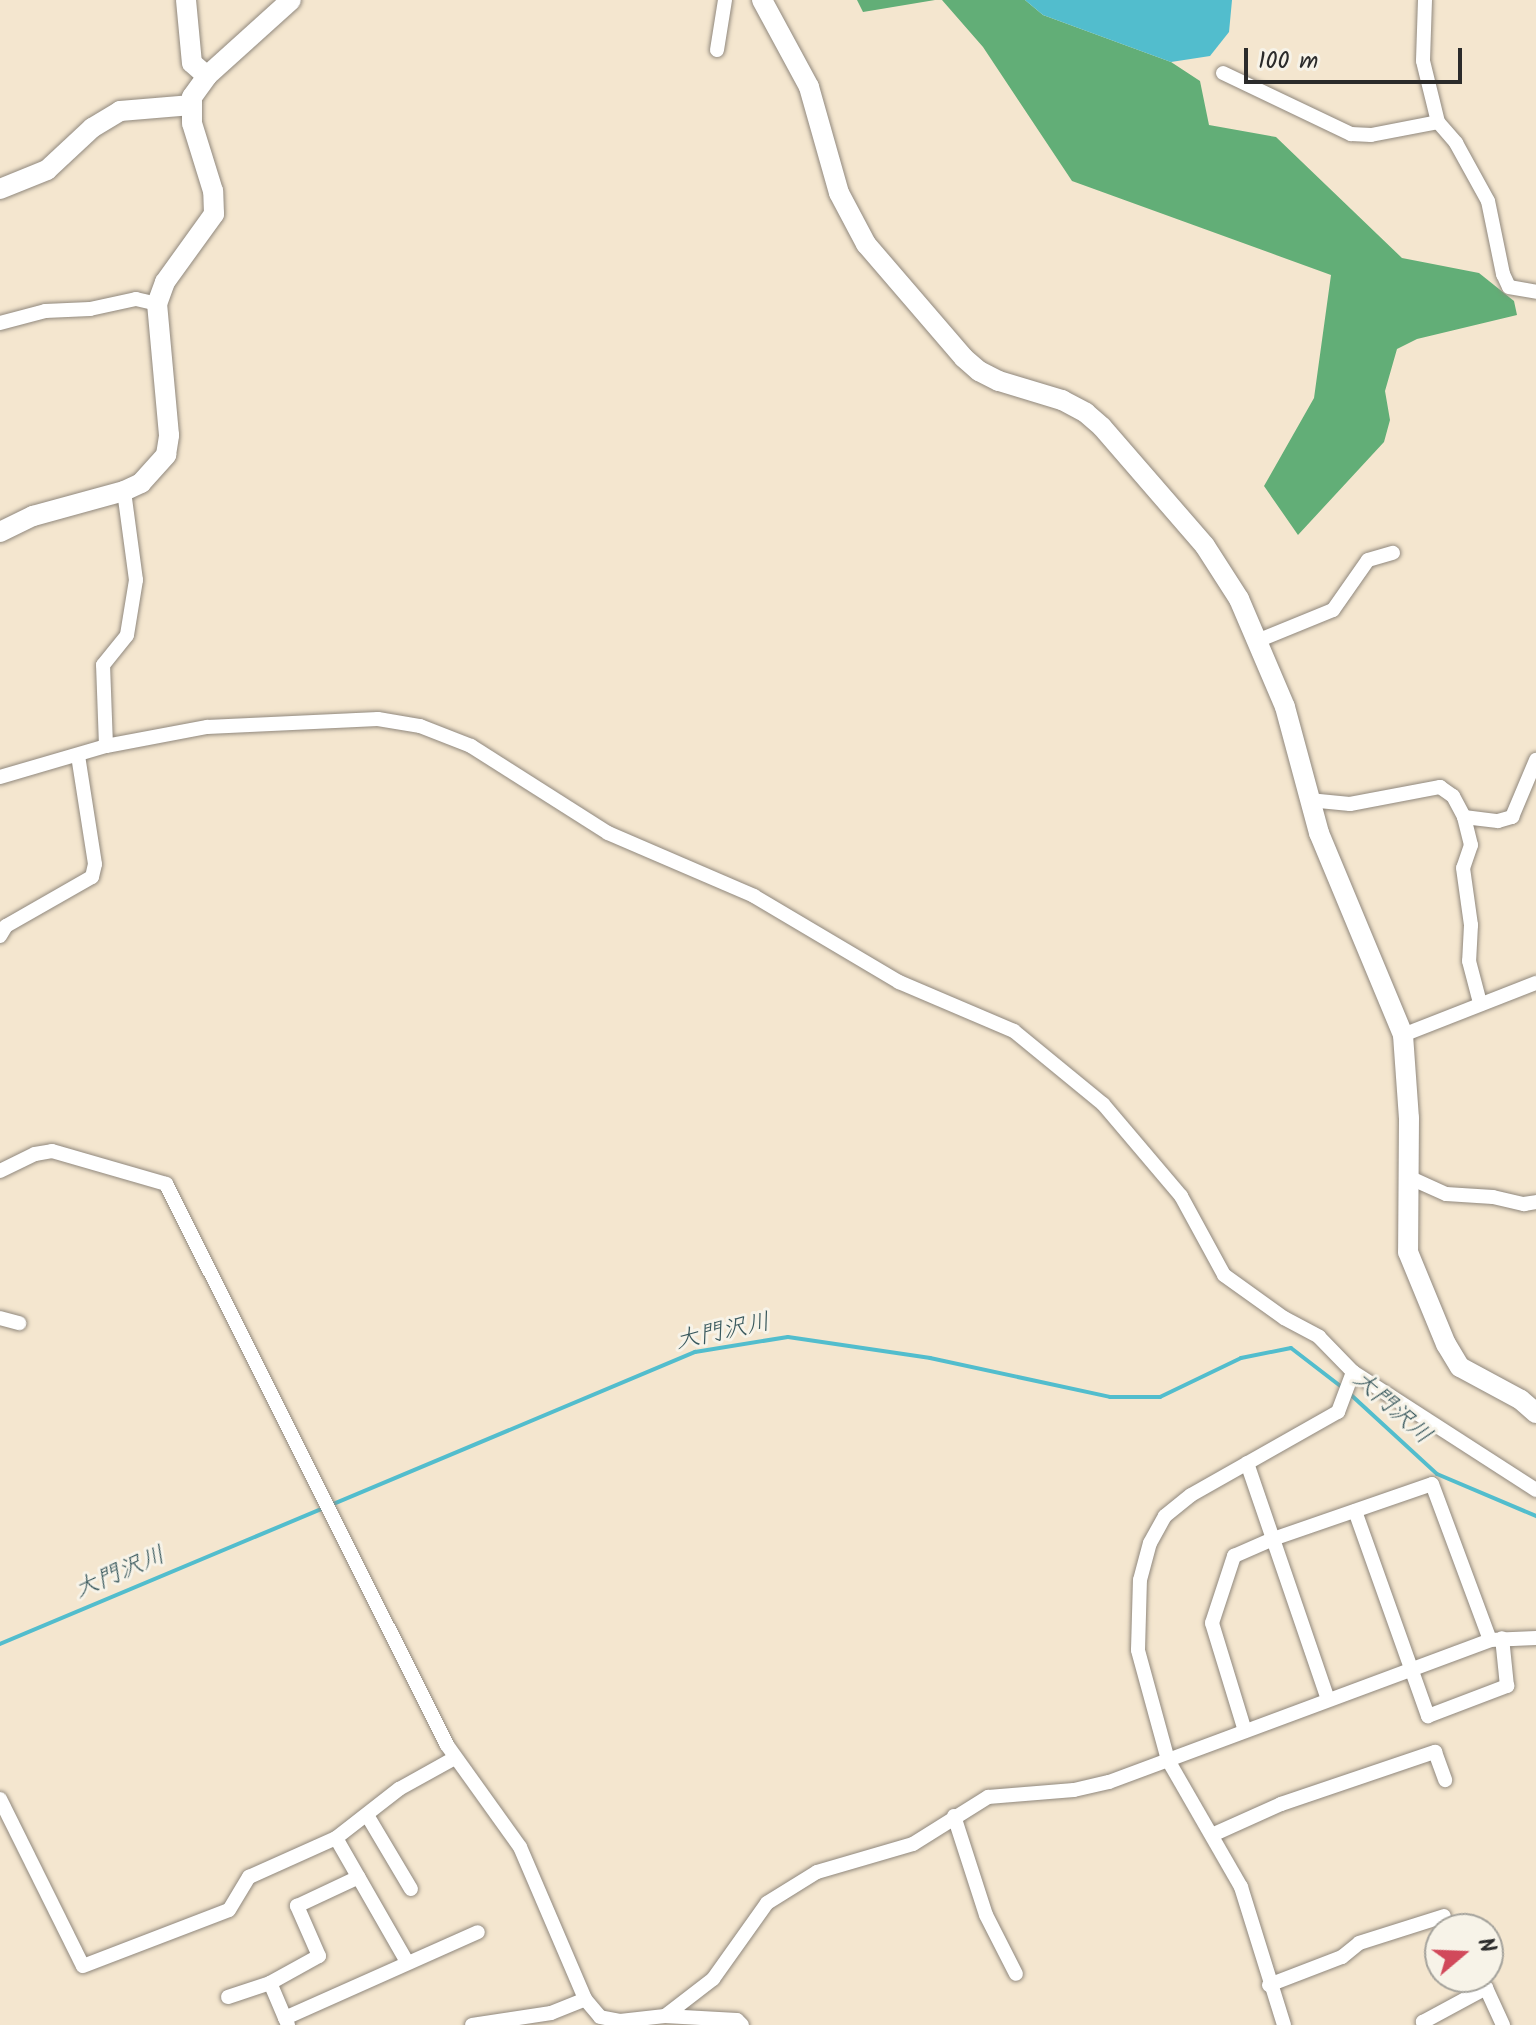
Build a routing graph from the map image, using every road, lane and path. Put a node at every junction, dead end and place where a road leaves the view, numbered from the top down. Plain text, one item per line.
1 (186, 0) edge
2 (291, 0) edge
3 (725, 0) edge
4 (762, 0) edge
5 (1425, 0) edge
6 (717, 50) dead end
7 (1223, 73) dead end
8 (207, 76) junction
9 (192, 105) junction
10 (1438, 122) junction
11 (0, 189) edge
12 (1536, 292) edge
13 (157, 304) junction
14 (0, 323) edge
15 (124, 491) junction
16 (0, 532) edge
17 (1393, 553) dead end
18 (1257, 641) junction
19 (106, 746) junction
20 (78, 755) junction
21 (1536, 760) edge
22 (0, 777) edge
23 (1309, 800) junction
24 (1464, 817) junction
25 (0, 936) edge
26 (1536, 983) edge
27 (1480, 1003) junction
28 (1403, 1035) junction
29 (0, 1171) edge
30 (1406, 1176) junction
31 (1536, 1202) edge
32 (0, 1318) edge
33 (19, 1323) dead end
34 (1353, 1372) junction
35 (1536, 1413) edge
36 (1247, 1463) junction
37 (1536, 1490) edge
38 (1355, 1511) junction
39 (1273, 1539) junction
40 (1536, 1638) edge
41 (1496, 1639) junction
42 (1410, 1670) junction
43 (1328, 1700) junction
44 (1245, 1731) junction
45 (455, 1758) junction
46 (1168, 1760) junction
47 (1445, 1780) dead end
48 (0, 1799) edge
49 (367, 1815) junction
50 (954, 1816) junction
51 (1212, 1835) junction
52 (336, 1838) junction
53 (359, 1877) junction
54 (411, 1889) dead end
55 (1424, 1922) edge
56 (478, 1932) dead end
57 (407, 1962) junction
58 (1016, 1974) dead end
59 (270, 1983) junction
60 (1269, 1985) junction
61 (228, 1997) dead end
62 (585, 1999) junction
63 (665, 2016) junction
64 (287, 2021) edge
65 (472, 2025) edge
66 (742, 2025) edge
67 (1284, 2025) edge
68 (1425, 2025) edge
69 (1503, 2025) edge

1 - 8 street
2 - 8 street
3 - 6 street
4 - 18 street
5 - 10 street
7 - 10 street
8 - 9 street
9 - 11 street
9 - 13 street
10 - 12 street
13 - 14 street
13 - 15 street
15 - 16 street
15 - 19 street
17 - 18 street
18 - 23 street
19 - 20 street
19 - 34 street
20 - 22 street
20 - 25 street
21 - 24 street
23 - 24 street
23 - 28 street
24 - 27 street
26 - 27 street
27 - 28 street
28 - 30 street
29 - 45 street
30 - 31 street
30 - 35 street
32 - 33 street
34 - 36 street
34 - 37 street
36 - 39 street
36 - 46 street
38 - 39 street
38 - 41 street
38 - 42 street
39 - 43 street
39 - 44 street
40 - 41 street
41 - 42 street
41 - 42 street
42 - 43 street
43 - 44 street
44 - 46 street
45 - 49 street
45 - 62 street
46 - 50 street
46 - 51 street
47 - 51 street
48 - 52 street
49 - 52 street
49 - 54 street
50 - 58 street
50 - 63 street
51 - 60 street
52 - 53 street
53 - 57 street
53 - 59 street
55 - 60 street
56 - 57 street
57 - 64 street
59 - 61 street
59 - 64 street
60 - 67 street
62 - 63 street
62 - 65 street
63 - 66 street
68 - 69 street

